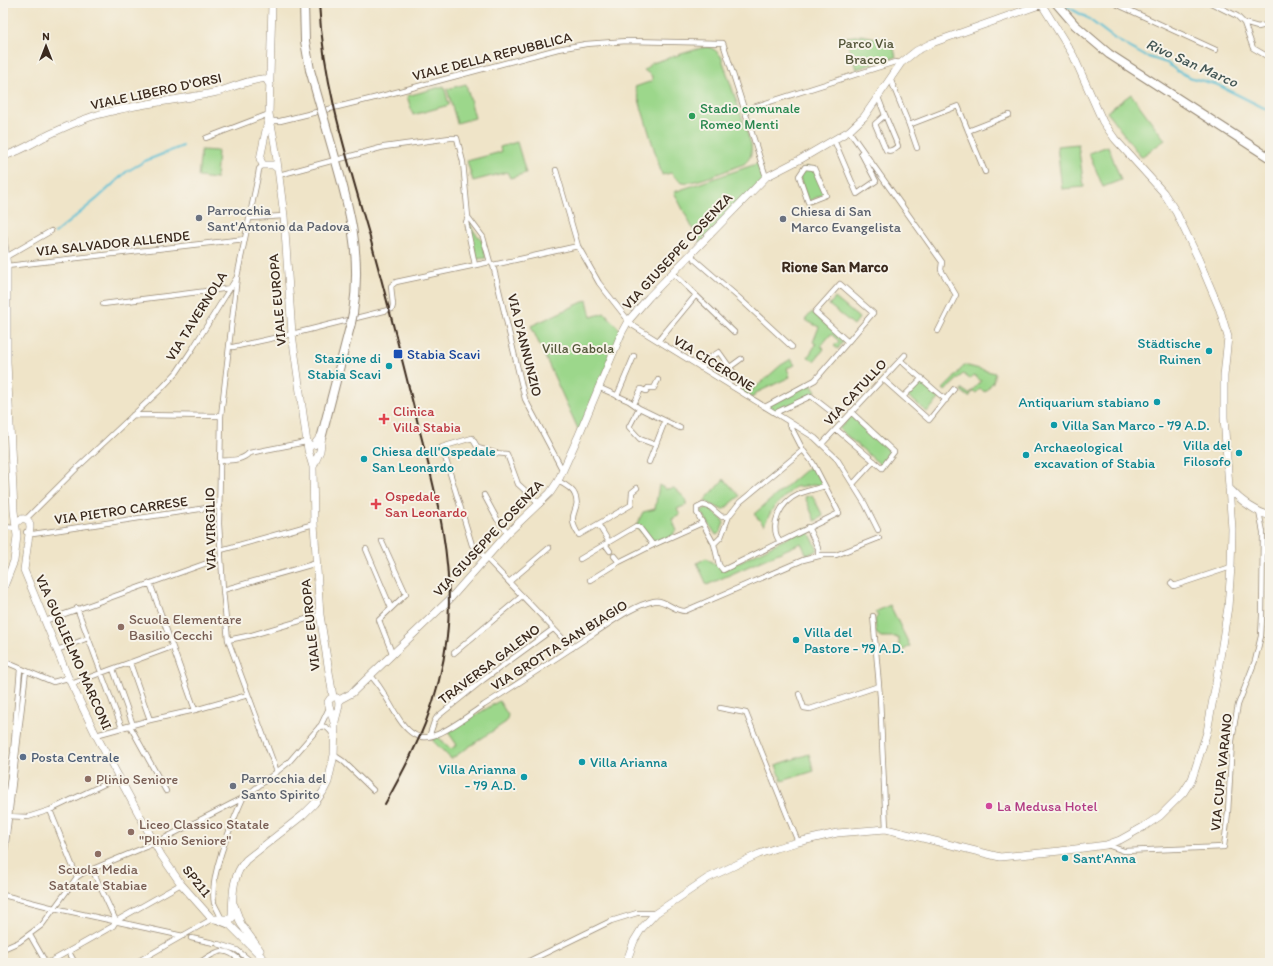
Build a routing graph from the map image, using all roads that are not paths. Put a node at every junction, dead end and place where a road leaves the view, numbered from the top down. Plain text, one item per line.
1 (272, 3) edge
2 (304, 3) edge
3 (1056, 3) edge
4 (1114, 3) edge
5 (1211, 3) edge
6 (1044, 4) edge
7 (1244, 23) junction
8 (1270, 24) edge
9 (1216, 50) dead end
10 (1270, 58) edge
11 (901, 63) junction
12 (270, 65) junction
13 (890, 78) junction
14 (258, 79) junction
15 (270, 85) junction
16 (878, 97) junction
17 (744, 110) junction
18 (885, 115) junction
19 (1009, 115) dead end
20 (270, 118) junction
21 (909, 125) junction
22 (849, 131) junction
23 (968, 132) junction
24 (206, 138) dead end
25 (834, 140) junction
26 (263, 144) junction
27 (275, 145) junction
28 (917, 148) dead end
29 (861, 153) dead end
30 (3, 156) edge
31 (1270, 158) edge
32 (340, 159) dead end
33 (801, 159) junction
34 (331, 161) dead end
35 (263, 165) junction
36 (276, 167) junction
37 (806, 167) junction
38 (556, 170) dead end
39 (985, 172) dead end
40 (766, 178) junction
41 (284, 216) junction
42 (468, 217) junction
43 (250, 218) junction
44 (51, 231) dead end
45 (3, 236) edge
46 (245, 239) junction
47 (578, 246) junction
48 (692, 254) junction
49 (6, 257) junction
50 (492, 264) junction
51 (475, 265) junction
52 (7, 266) junction
53 (673, 274) junction
54 (237, 277) junction
55 (231, 288) junction
56 (696, 295) junction
57 (103, 304) dead end
58 (628, 321) junction
59 (938, 331) dead end
60 (734, 332) dead end
61 (292, 334) junction
62 (658, 341) junction
63 (848, 342) junction
64 (229, 347) junction
65 (792, 348) dead end
66 (905, 355) dead end
67 (634, 356) dead end
68 (742, 359) dead end
69 (900, 360) junction
70 (730, 367) junction
71 (701, 368) junction
72 (922, 378) junction
73 (883, 379) junction
74 (658, 380) dead end
75 (598, 387) junction
76 (736, 389) junction
77 (954, 389) dead end
78 (617, 396) junction
79 (904, 397) junction
80 (946, 400) junction
81 (634, 404) junction
82 (765, 407) junction
83 (639, 408) junction
84 (851, 412) junction
85 (775, 413) junction
86 (133, 416) junction
87 (221, 416) junction
88 (665, 421) junction
89 (788, 421) junction
90 (843, 421) junction
91 (680, 428) dead end
92 (836, 429) junction
93 (322, 435) joint
94 (822, 444) junction
95 (656, 445) junction
96 (313, 448) junction
97 (803, 450) junction
98 (220, 460) junction
99 (649, 462) dead end
100 (874, 462) junction
101 (563, 471) junction
102 (558, 481) junction
103 (853, 484) junction
104 (825, 486) junction
105 (637, 488) dead end
106 (1229, 488) junction
107 (484, 495) dead end
108 (540, 504) junction
109 (220, 506) junction
110 (1259, 512) junction
111 (729, 516) junction
112 (1270, 516) edge
113 (26, 519) junction
114 (702, 523) junction
115 (314, 524) junction
116 (598, 524) junction
117 (3, 527) edge
118 (17, 527) junction
119 (808, 527) junction
120 (878, 530) dead end
121 (28, 531) junction
122 (508, 533) junction
123 (880, 538) dead end
124 (382, 541) dead end
125 (780, 542) junction
126 (607, 543) junction
127 (714, 544) junction
128 (653, 545) junction
129 (549, 548) dead end
130 (17, 549) junction
131 (366, 549) dead end
132 (27, 550) junction
133 (221, 550) junction
134 (610, 551) dead end
135 (614, 556) dead end
136 (818, 556) junction
137 (221, 558) junction
138 (486, 558) junction
139 (580, 559) dead end
140 (620, 562) junction
141 (317, 563) junction
142 (1231, 567) junction
143 (13, 568) junction
144 (24, 570) junction
145 (590, 580) dead end
146 (509, 582) junction
147 (150, 583) junction
148 (1171, 583) dead end
149 (3, 590) edge
150 (223, 590) junction
151 (522, 596) junction
152 (77, 608) junction
153 (391, 608) junction
154 (320, 615) junction
155 (873, 616) dead end
156 (45, 621) junction
157 (553, 629) junction
158 (88, 638) junction
159 (228, 640) junction
160 (172, 647) junction
161 (572, 648) junction
162 (57, 650) junction
163 (392, 653) junction
164 (454, 653) dead end
165 (3, 661) edge
166 (130, 663) junction
167 (20, 669) junction
168 (113, 669) junction
169 (26, 671) junction
170 (101, 673) junction
171 (370, 675) junction
172 (70, 681) junction
173 (879, 686) junction
174 (799, 694) dead end
175 (248, 695) junction
176 (334, 704) junction
177 (720, 708) dead end
178 (195, 710) junction
179 (150, 720) junction
180 (132, 725) junction
181 (319, 727) junction
182 (122, 728) junction
183 (96, 735) junction
184 (335, 737) junction
185 (429, 737) junction
186 (334, 754) junction
187 (277, 772) junction
188 (118, 777) junction
189 (373, 790) dead end
190 (166, 791) dead end
191 (243, 798) junction
192 (50, 810) junction
193 (6, 818) edge
194 (886, 829) junction
195 (3, 833) edge
196 (798, 842) junction
197 (155, 843) junction
198 (1106, 845) junction
199 (3, 869) edge
200 (92, 869) junction
201 (77, 877) junction
202 (181, 884) junction
203 (3, 895) edge
204 (54, 908) junction
205 (656, 913) junction
206 (212, 919) junction
207 (222, 920) junction
208 (116, 921) junction
209 (234, 922) junction
210 (30, 935) junction
211 (183, 936) junction
212 (191, 938) dead end
213 (215, 944) junction
214 (3, 949) edge
215 (69, 952) junction
216 (217, 952) junction
217 (47, 963) edge
218 (75, 963) edge
219 (135, 963) edge
220 (199, 963) edge
221 (243, 963) edge
222 (253, 963) edge
223 (268, 963) edge
224 (525, 963) edge
225 (626, 963) edge

1 - 12 street
2 - 93 highway, bridge
3 - 31 highway
4 - 9 street
5 - 7 street
6 - 11 street, VIA GIUSEPPE COSENZA
6 - 106 street
7 - 8 street
7 - 10 street
11 - 13 street, VIA GIUSEPPE COSENZA
11 - 17 street
12 - 14 street
12 - 15 street
13 - 16 street, VIA GIUSEPPE COSENZA
13 - 21 street
14 - 15 street
14 - 30 street, VIALE LIBERO D'ORSI
15 - 20 street, VIALE EUROPA
16 - 18 street
16 - 22 street, VIA GIUSEPPE COSENZA
17 - 20 street, VIALE DELLA REPUBBLICA
17 - 40 street
18 - 18 street
19 - 23 street
20 - 24 street
20 - 26 street, VIA TAVERNOLA
20 - 27 street, VIALE EUROPA
21 - 23 street
21 - 28 street
22 - 25 street, VIA GIUSEPPE COSENZA
22 - 59 street
23 - 39 street
25 - 29 street
25 - 33 street, VIA GIUSEPPE COSENZA
26 - 27 street
26 - 35 street, VIA TAVERNOLA
27 - 36 street, VIALE EUROPA
32 - 42 street
33 - 37 street
33 - 40 street, VIA GIUSEPPE COSENZA
34 - 36 street
35 - 36 street
35 - 43 street, VIA TAVERNOLA
36 - 41 street, VIALE EUROPA
37 - 37 street
38 - 47 street, VIA CICERONE
40 - 48 street, VIA GIUSEPPE COSENZA
41 - 43 street
41 - 61 street, VIALE EUROPA
42 - 50 street, VIA D'ANNUNZIO
42 - 51 street
43 - 46 street, VIA TAVERNOLA
44 - 49 street
45 - 49 street
46 - 52 street, VIA SALVADOR ALLENDE
46 - 54 street, VIA TAVERNOLA
47 - 50 street
47 - 58 street, VIA CICERONE
48 - 53 street, VIA GIUSEPPE COSENZA
48 - 65 street
49 - 52 street
50 - 51 street
50 - 101 street, VIA D'ANNUNZIO
51 - 61 street
52 - 118 street
53 - 56 street
53 - 58 street, VIA GIUSEPPE COSENZA
54 - 55 street, VIA TAVERNOLA
54 - 64 street, VIA VIRGILIO
55 - 57 street
55 - 86 street, VIA TAVERNOLA
56 - 60 street
56 - 62 street
58 - 62 street, VIA CICERONE
58 - 75 street, VIA GIUSEPPE COSENZA
61 - 64 street
61 - 96 street, VIALE EUROPA
62 - 71 street, VIA CICERONE
63 - 63 street
63 - 82 street
64 - 87 street, VIA VIRGILIO
66 - 69 street, VIA CATULLO
67 - 78 street
68 - 70 street
69 - 72 street
69 - 73 street, VIA CATULLO
70 - 71 street
70 - 76 street
71 - 76 street, VIA CICERONE
72 - 79 street
72 - 80 street
73 - 79 street
73 - 84 street, VIA CATULLO
74 - 81 street
75 - 78 street
75 - 101 street, VIA GIUSEPPE COSENZA
76 - 82 street, VIA CICERONE
77 - 80 street
78 - 81 street
79 - 80 street
81 - 83 street
82 - 85 street, VIA CICERONE
83 - 88 street
83 - 95 street
84 - 90 street, VIA CATULLO
84 - 100 street
85 - 89 street, VIA CICERONE
85 - 90 street
86 - 87 street
86 - 113 street, VIA TAVERNOLA
87 - 98 street, VIA VIRGILIO
88 - 91 street
88 - 95 street
89 - 94 street, VIA CICERONE
89 - 97 street
90 - 92 street, VIA CATULLO
92 - 94 street, VIA CATULLO
92 - 100 street
93 - 96 street
94 - 103 street, VIA CICERONE
95 - 99 street
96 - 98 street
96 - 115 street, VIALE EUROPA
97 - 104 street
97 - 111 street
98 - 109 street, VIA VIRGILIO
100 - 103 street
101 - 102 street, VIA GIUSEPPE COSENZA
102 - 108 street, VIA GIUSEPPE COSENZA
102 - 116 street
103 - 120 street, VIA CICERONE
104 - 119 street
104 - 125 street
105 - 116 street
106 - 110 street
106 - 142 street
107 - 122 street
108 - 122 street, VIA GIUSEPPE COSENZA
108 - 138 street
109 - 121 street, VIA PIETRO CARRESE
109 - 133 street, VIA VIRGILIO
110 - 112 street
110 - 198 street, VIA CUPA VARANO
111 - 114 street
111 - 127 street
113 - 118 street
113 - 121 street
114 - 127 street
114 - 128 street
115 - 133 street
115 - 141 street, VIALE EUROPA
116 - 126 street
117 - 118 street
118 - 121 street
118 - 130 street
119 - 125 street
119 - 136 street
121 - 132 street, VIA GUGLIELMO MARCONI
122 - 138 street, VIA GIUSEPPE COSENZA
123 - 136 street, VIA GROTTA SAN BIAGIO
124 - 153 street
125 - 127 street
126 - 128 street
126 - 134 street
126 - 139 street
128 - 140 street
129 - 146 street
130 - 132 street
130 - 143 street
131 - 153 street
132 - 144 street, VIA GUGLIELMO MARCONI
133 - 137 street, VIA VIRGILIO
135 - 140 street
136 - 161 street, VIA GROTTA SAN BIAGIO
137 - 147 street
137 - 150 street, VIA VIRGILIO
138 - 146 street
138 - 163 street, VIA GIUSEPPE COSENZA
140 - 145 street
141 - 150 street
141 - 154 street, VIALE EUROPA
142 - 148 street
142 - 198 street
143 - 144 street
143 - 149 street
144 - 156 street, VIA GUGLIELMO MARCONI
146 - 151 street
147 - 152 street
147 - 160 street
150 - 159 street, VIA VIRGILIO
151 - 157 street
151 - 164 street
152 - 156 street
152 - 158 street
153 - 163 street
154 - 159 street
154 - 176 street, VIALE EUROPA
155 - 173 street
156 - 162 street, VIA GUGLIELMO MARCONI
157 - 161 street
157 - 185 street, TRAVERSA GALENO
158 - 162 street
158 - 170 street
159 - 175 street, VIA VIRGILIO
160 - 166 street
160 - 178 street
161 - 185 street, VIA GROTTA SAN BIAGIO
162 - 172 street, VIA GUGLIELMO MARCONI
163 - 171 street, VIA GIUSEPPE COSENZA
165 - 167 street
166 - 168 street
166 - 179 street
167 - 169 street
167 - 193 street
168 - 170 street
168 - 180 street
169 - 172 street
169 - 193 street
170 - 172 street
170 - 182 street
171 - 176 street, VIA GIUSEPPE COSENZA
171 - 185 street
172 - 183 street, VIA GUGLIELMO MARCONI
173 - 174 street
173 - 194 street
175 - 178 street
175 - 187 street, VIA VIRGILIO
176 - 181 street
176 - 184 street, VIALE EUROPA
177 - 196 street
178 - 179 street
179 - 180 street
180 - 182 street
180 - 190 street
181 - 184 street
181 - 187 street
182 - 183 street
183 - 188 street, VIA GUGLIELMO MARCONI
184 - 186 street
186 - 189 street
186 - 209 street
187 - 191 street
188 - 192 street
188 - 197 street, VIA GUGLIELMO MARCONI
191 - 197 street
191 - 207 street
192 - 193 street
192 - 201 street
193 - 195 street
193 - 199 street
194 - 196 street
194 - 198 street
196 - 205 street
197 - 200 street
197 - 202 street, SP211
200 - 201 street
200 - 208 street
201 - 204 street
202 - 206 street, SP211
202 - 208 street
203 - 204 street
204 - 208 street
204 - 210 street
205 - 224 street
205 - 225 street
206 - 207 street, SP211
206 - 209 street
206 - 211 street
207 - 209 street, SP211
208 - 211 street
208 - 215 street
209 - 223 street
210 - 214 street
210 - 217 street
211 - 219 street
212 - 213 street
213 - 216 street
213 - 222 street
215 - 217 street
215 - 218 street
216 - 220 street
216 - 221 street

